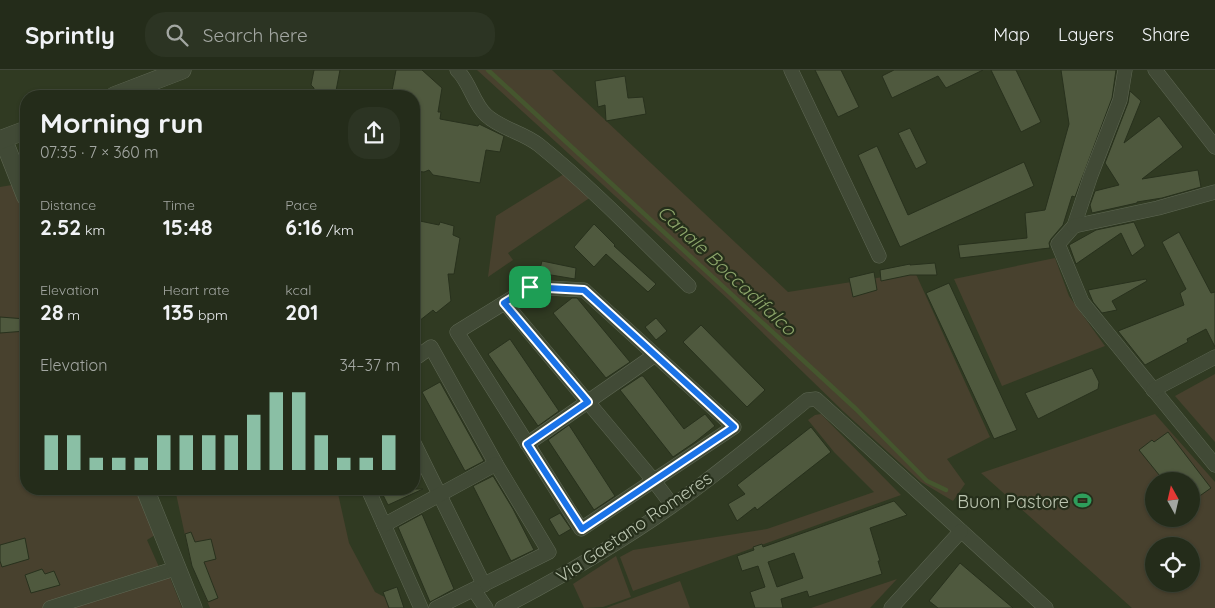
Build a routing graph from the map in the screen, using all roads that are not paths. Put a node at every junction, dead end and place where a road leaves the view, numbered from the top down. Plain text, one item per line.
1 (182, 70) edge
2 (457, 70) edge
3 (791, 70) edge
4 (1125, 70) edge
5 (1155, 70) edge
6 (130, 90) edge
7 (20, 132) edge
8 (1, 137) edge
9 (1215, 147) edge
10 (20, 183) edge
11 (1215, 192) edge
12 (1074, 226) junction
13 (879, 256) dead end
14 (690, 286) dead end
15 (504, 303) junction
16 (420, 355) edge
17 (655, 355) junction
18 (1215, 357) edge
19 (1153, 390) junction
20 (588, 402) junction
21 (527, 444) junction
22 (420, 455) edge
23 (496, 464) junction
24 (1215, 465) edge
25 (654, 481) junction
26 (147, 495) edge
27 (371, 495) edge
28 (440, 495) junction
29 (672, 506) junction
30 (384, 525) junction
31 (961, 531) junction
32 (176, 568) junction
33 (479, 587) junction
34 (50, 608) edge
35 (193, 608) edge
36 (421, 608) edge
37 (436, 608) edge
38 (486, 608) edge
39 (502, 608) edge
40 (891, 608) edge
41 (1046, 608) edge

1 - 6 street
2 - 14 street
3 - 13 street
4 - 12 street
5 - 9 street
7 - 8 street
8 - 10 street
11 - 12 street
12 - 19 street
15 - 17 street
15 - 20 street
15 - 21 street
16 - 23 street
17 - 20 street
17 - 25 street
18 - 19 street
19 - 24 street
20 - 21 street
20 - 25 street
21 - 25 street
22 - 28 street
23 - 28 street
23 - 33 street
25 - 29 street
26 - 32 street
27 - 30 street
28 - 30 street
28 - 33 street
29 - 31 street, Via Gaetano Romeres
29 - 39 street, Via Gaetano Romeres
30 - 36 street
31 - 40 street
31 - 41 street
32 - 34 street
32 - 35 street
33 - 37 street
33 - 38 street

